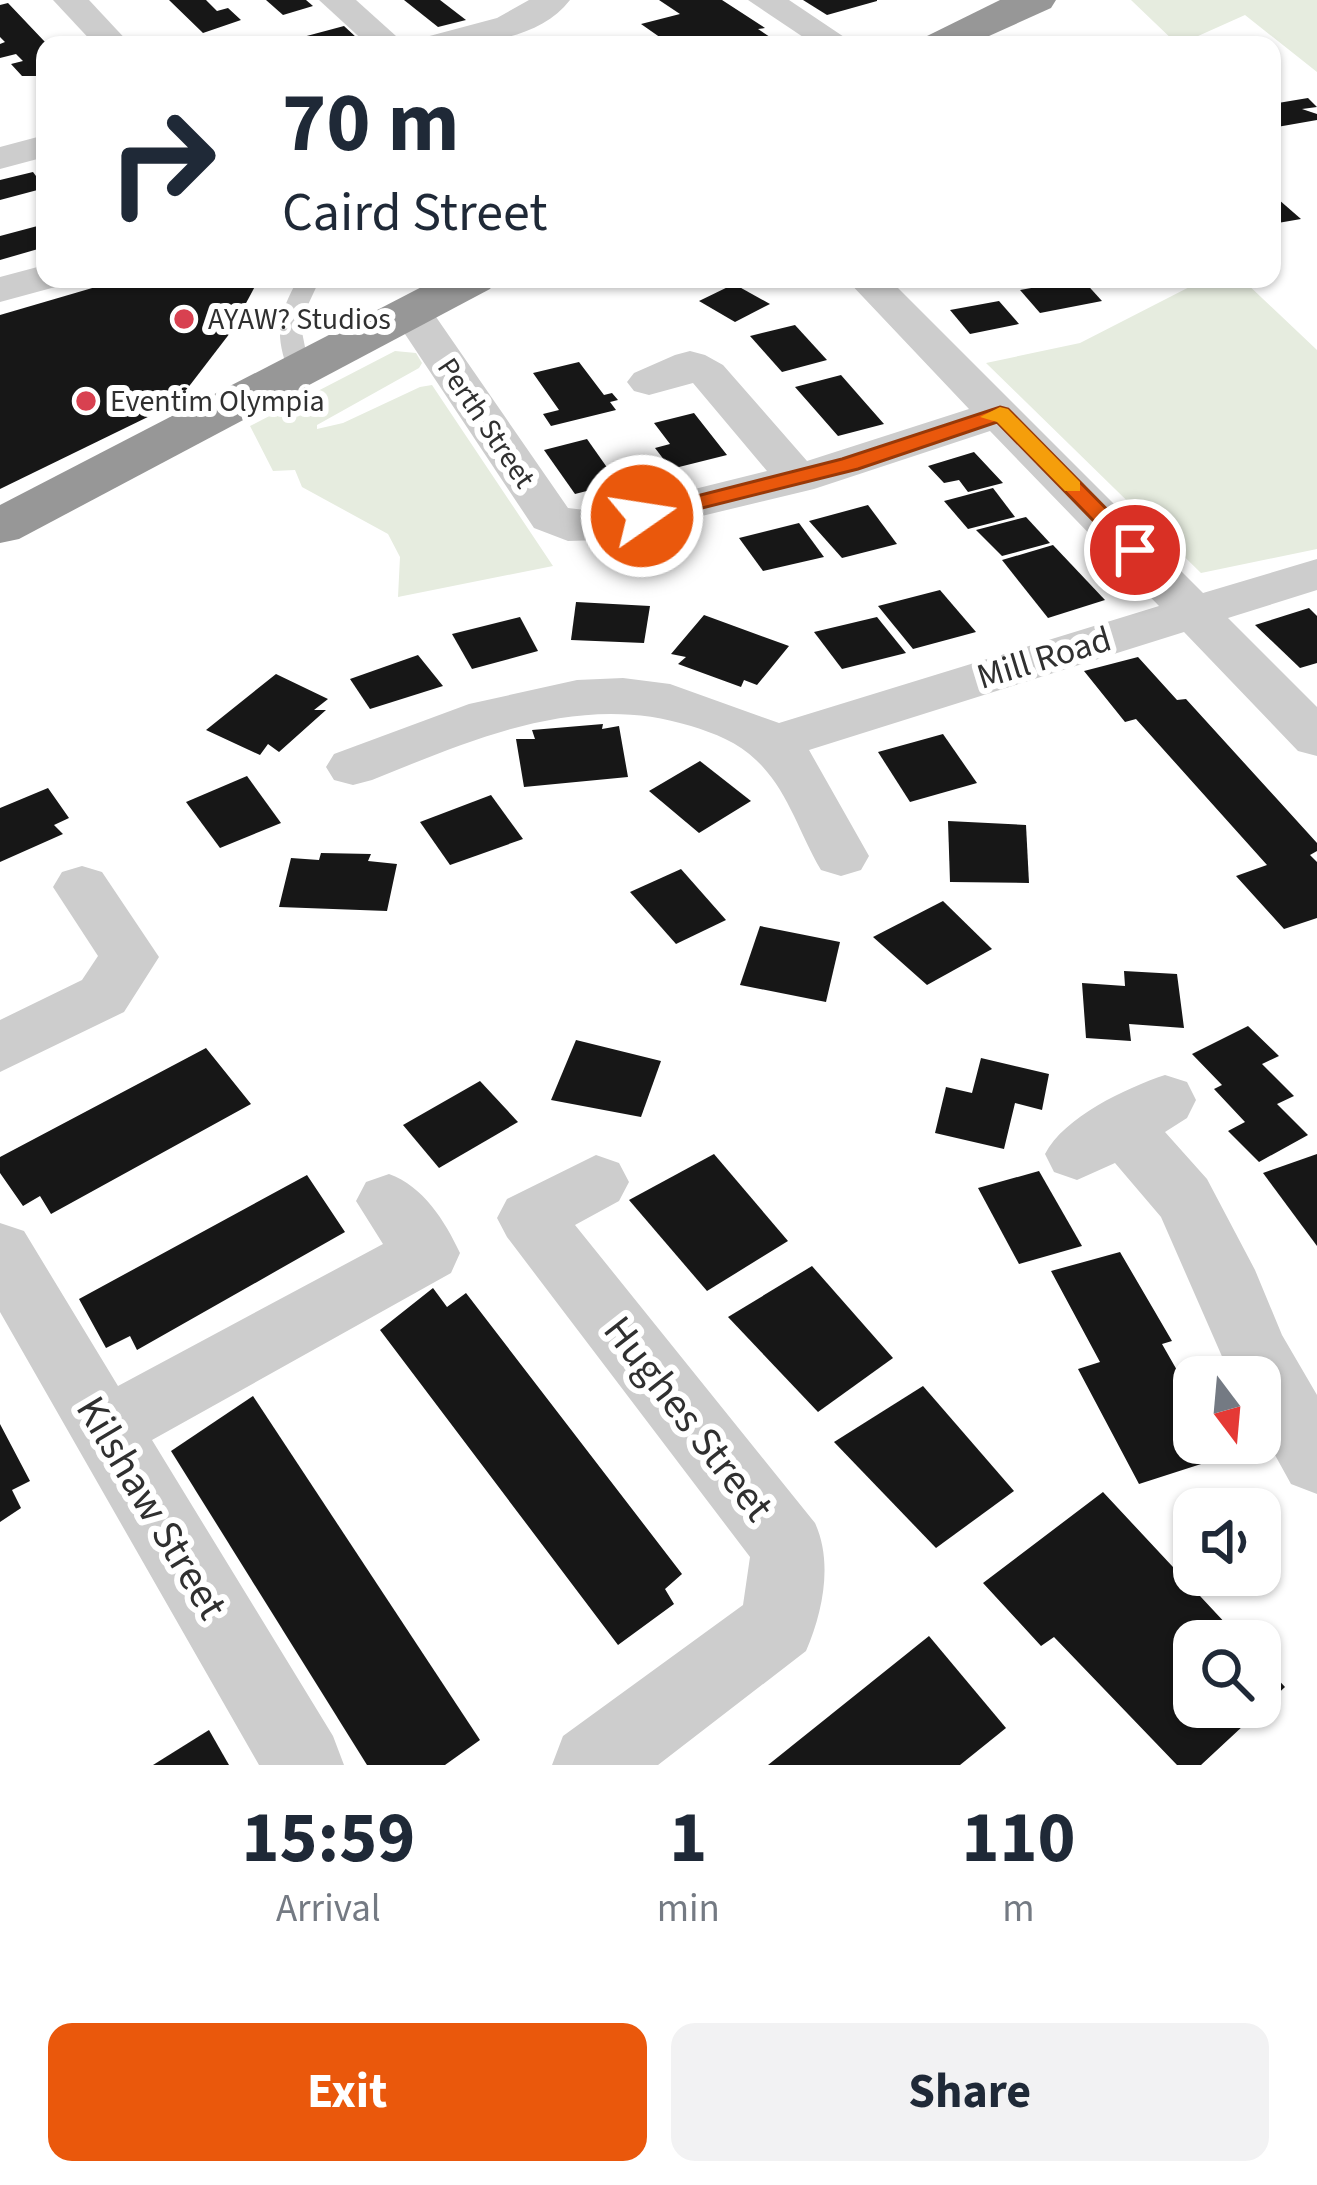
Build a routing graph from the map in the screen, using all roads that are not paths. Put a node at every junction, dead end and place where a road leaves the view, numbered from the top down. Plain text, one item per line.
1 (70, 0) edge
2 (336, 0) edge
3 (553, 0) edge
4 (765, 0) edge
5 (1037, 0) edge
6 (105, 36) edge
7 (378, 36) edge
8 (468, 36) edge
9 (824, 36) edge
10 (959, 36) edge
11 (36, 148) edge
12 (0, 158) edge
13 (36, 280) edge
14 (304, 288) edge
15 (455, 288) edge
16 (890, 288) edge
17 (0, 290) edge
18 (410, 310) junction
19 (668, 364) dead end
20 (298, 368) junction
21 (1000, 413) junction
22 (798, 478) junction
23 (0, 527) edge
24 (1317, 574) edge
25 (1195, 611) junction
26 (1317, 738) edge
27 (772, 742) junction
28 (353, 767) dead end
29 (841, 856) dead end
30 (82, 887) dead end
31 (0, 1048) edge
32 (1121, 1127) dead end
33 (596, 1182) dead end
34 (388, 1201) dead end
35 (0, 1251) edge
36 (104, 1430) junction
37 (1317, 1461) edge
38 (304, 1765) edge
39 (592, 1765) edge

1 - 6 street
2 - 7 street
3 - 8 street
4 - 9 street
5 - 10 highway
11 - 12 street
13 - 17 street
14 - 20 lane
15 - 18 highway
16 - 21 street
18 - 20 highway
18 - 22 street, Perth Street
19 - 22 street
20 - 23 highway
21 - 22 street
21 - 25 street
24 - 25 street, Mill Road
25 - 26 street
25 - 27 street, Mill Road
27 - 28 street
27 - 29 street
30 - 31 street
32 - 37 street
33 - 39 street, Hughes Street
34 - 36 street
35 - 36 street, Kilshaw Street
36 - 38 street, Kilshaw Street

